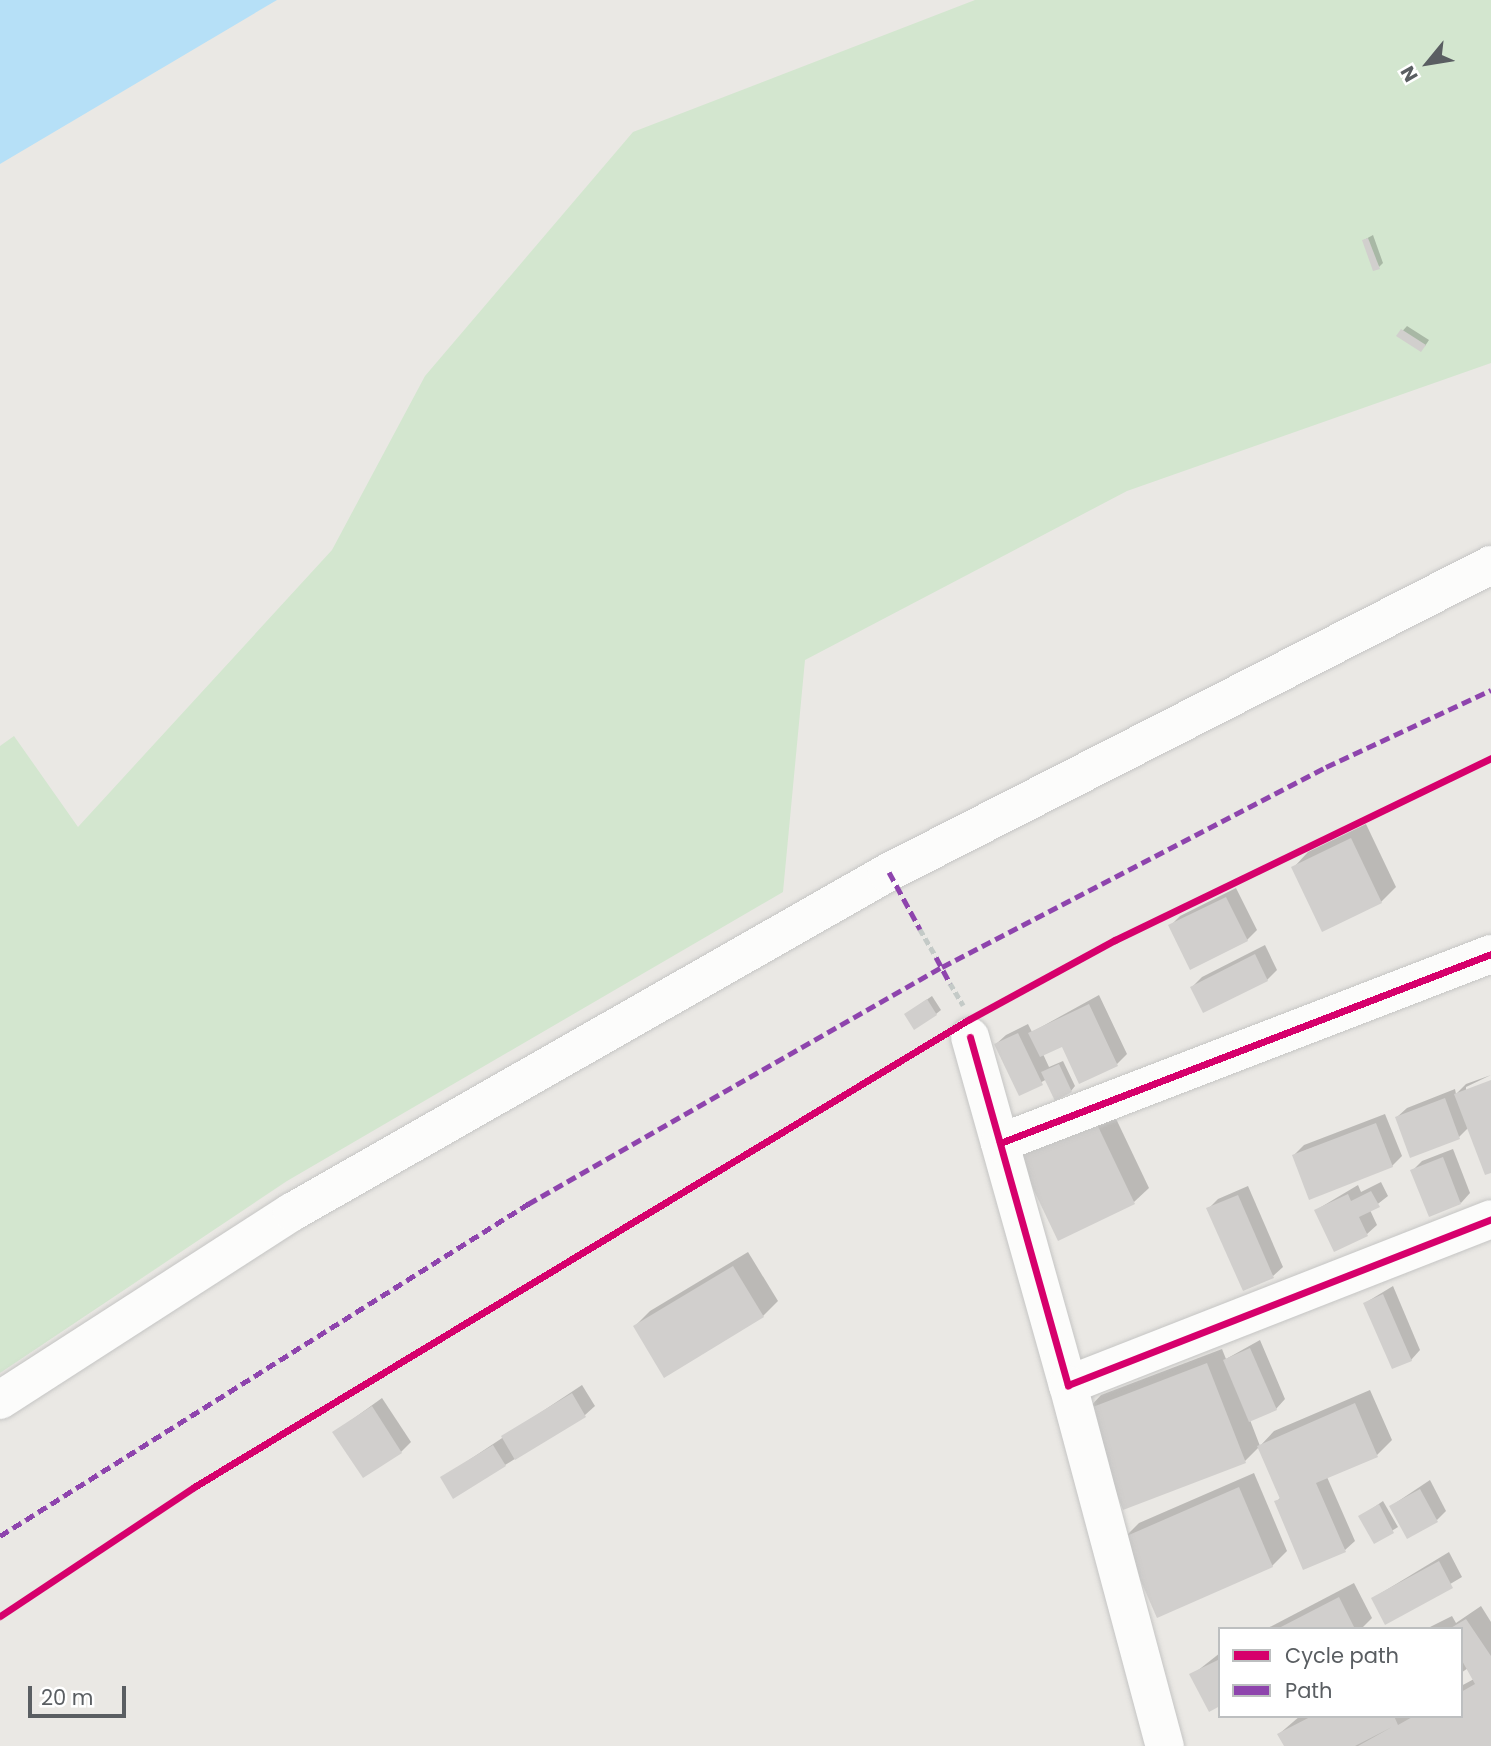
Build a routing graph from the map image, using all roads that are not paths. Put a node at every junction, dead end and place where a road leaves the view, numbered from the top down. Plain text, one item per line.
1 (1491, 565) edge
2 (1491, 954) edge
3 (966, 1021) road end
4 (1000, 1143) junction
5 (1491, 1219) edge
6 (1068, 1385) junction
7 (0, 1400) edge
8 (1165, 1746) edge

1 - 7 street
2 - 4 street
3 - 4 street
4 - 6 street
5 - 6 street
6 - 8 street

